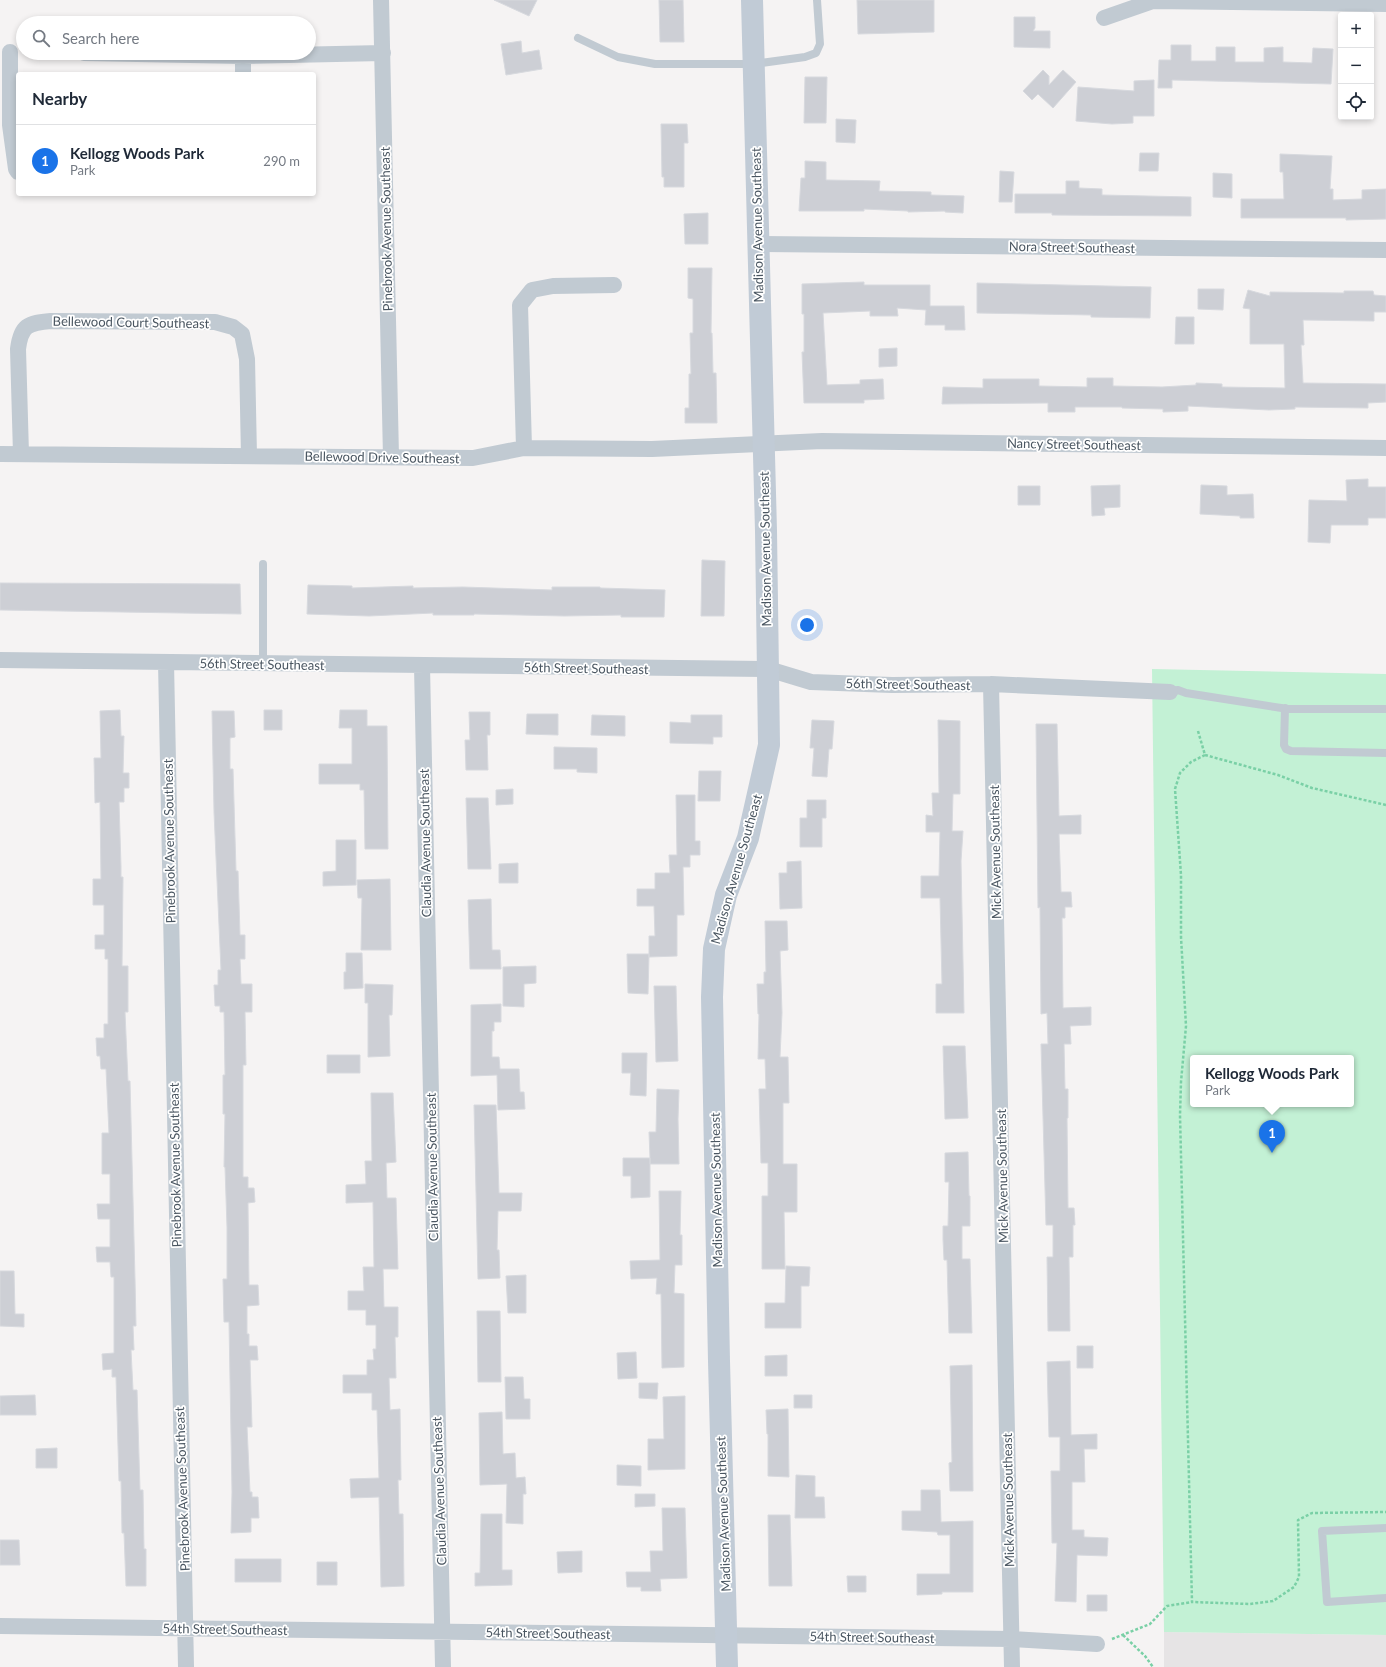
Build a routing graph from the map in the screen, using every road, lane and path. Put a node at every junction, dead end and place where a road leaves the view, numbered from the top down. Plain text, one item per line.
1 (381, 0) edge
2 (752, 0) edge
3 (818, 0) edge
4 (1386, 4) edge
5 (1104, 18) dead end
6 (578, 38) dead end
7 (11, 52) edge
8 (383, 53) junction
9 (316, 54) edge
10 (243, 60) edge
11 (754, 64) junction
12 (243, 72) edge
13 (16, 169) edge
14 (758, 244) junction
15 (1386, 250) edge
16 (614, 286) dead end
17 (763, 444) junction
18 (524, 448) junction
19 (1386, 448) edge
20 (0, 454) edge
21 (21, 454) junction
22 (249, 456) junction
23 (391, 458) junction
24 (263, 564) dead end
25 (0, 660) edge
26 (166, 662) junction
27 (263, 664) junction
28 (422, 666) junction
29 (768, 670) junction
30 (991, 684) junction
31 (1170, 692) joint
32 (1285, 708) junction
33 (1386, 709) edge
34 (1198, 731) dead end
35 (1386, 753) edge
36 (1205, 755) junction
37 (1386, 805) edge
38 (1386, 1512) edge
39 (1386, 1528) edge
40 (1386, 1598) edge
41 (1192, 1602) junction
42 (0, 1626) edge
43 (186, 1628) junction
44 (443, 1631) junction
45 (1123, 1635) junction
46 (727, 1636) junction
47 (1011, 1639) junction
48 (1097, 1644) joint
49 (186, 1667) edge
50 (443, 1667) edge
51 (727, 1667) edge
52 (1012, 1667) edge
53 (1153, 1667) edge

1 - 8 street, Pinebrook Avenue Southeast
2 - 11 street, Madison Avenue Southeast
3 - 11 lane
4 - 5 street
6 - 11 lane
7 - 13 street
8 - 9 street
8 - 23 street, Pinebrook Avenue Southeast
10 - 12 street
11 - 14 street, Madison Avenue Southeast
14 - 15 street, Nora Street Southeast
14 - 17 street, Madison Avenue Southeast
16 - 18 street
17 - 18 street, Bellewood Drive Southeast
17 - 19 street, Nancy Street Southeast
17 - 29 street, Madison Avenue Southeast
18 - 23 street, Bellewood Drive Southeast
20 - 21 street, Bellewood Drive Southeast
21 - 22 street, Bellewood Drive Southeast
21 - 22 street, Bellewood Court Southeast
22 - 23 street, Bellewood Drive Southeast
24 - 27 lane
25 - 26 street, 56th Street Southeast
26 - 27 street, 56th Street Southeast
26 - 43 street, Pinebrook Avenue Southeast
27 - 28 street, 56th Street Southeast
28 - 29 street, 56th Street Southeast
28 - 44 street, Claudia Avenue Southeast
29 - 30 street, 56th Street Southeast
29 - 46 street, Madison Avenue Southeast
30 - 31 street, 56th Street Southeast
30 - 47 street, Mick Avenue Southeast
31 - 32 lane
32 - 33 lane
32 - 35 lane
34 - 36 path
36 - 37 path
36 - 41 path
38 - 41 path
39 - 40 lane
41 - 45 path
42 - 43 street, 54th Street Southeast
43 - 44 street, 54th Street Southeast
43 - 49 street, Pinebrook Avenue Southeast
44 - 46 street, 54th Street Southeast
44 - 50 street, Claudia Avenue Southeast
45 - 48 path
45 - 53 path
46 - 47 street, 54th Street Southeast
46 - 51 street, Madison Avenue Southeast
47 - 48 street, 54th Street Southeast
47 - 52 street, Mick Avenue Southeast

